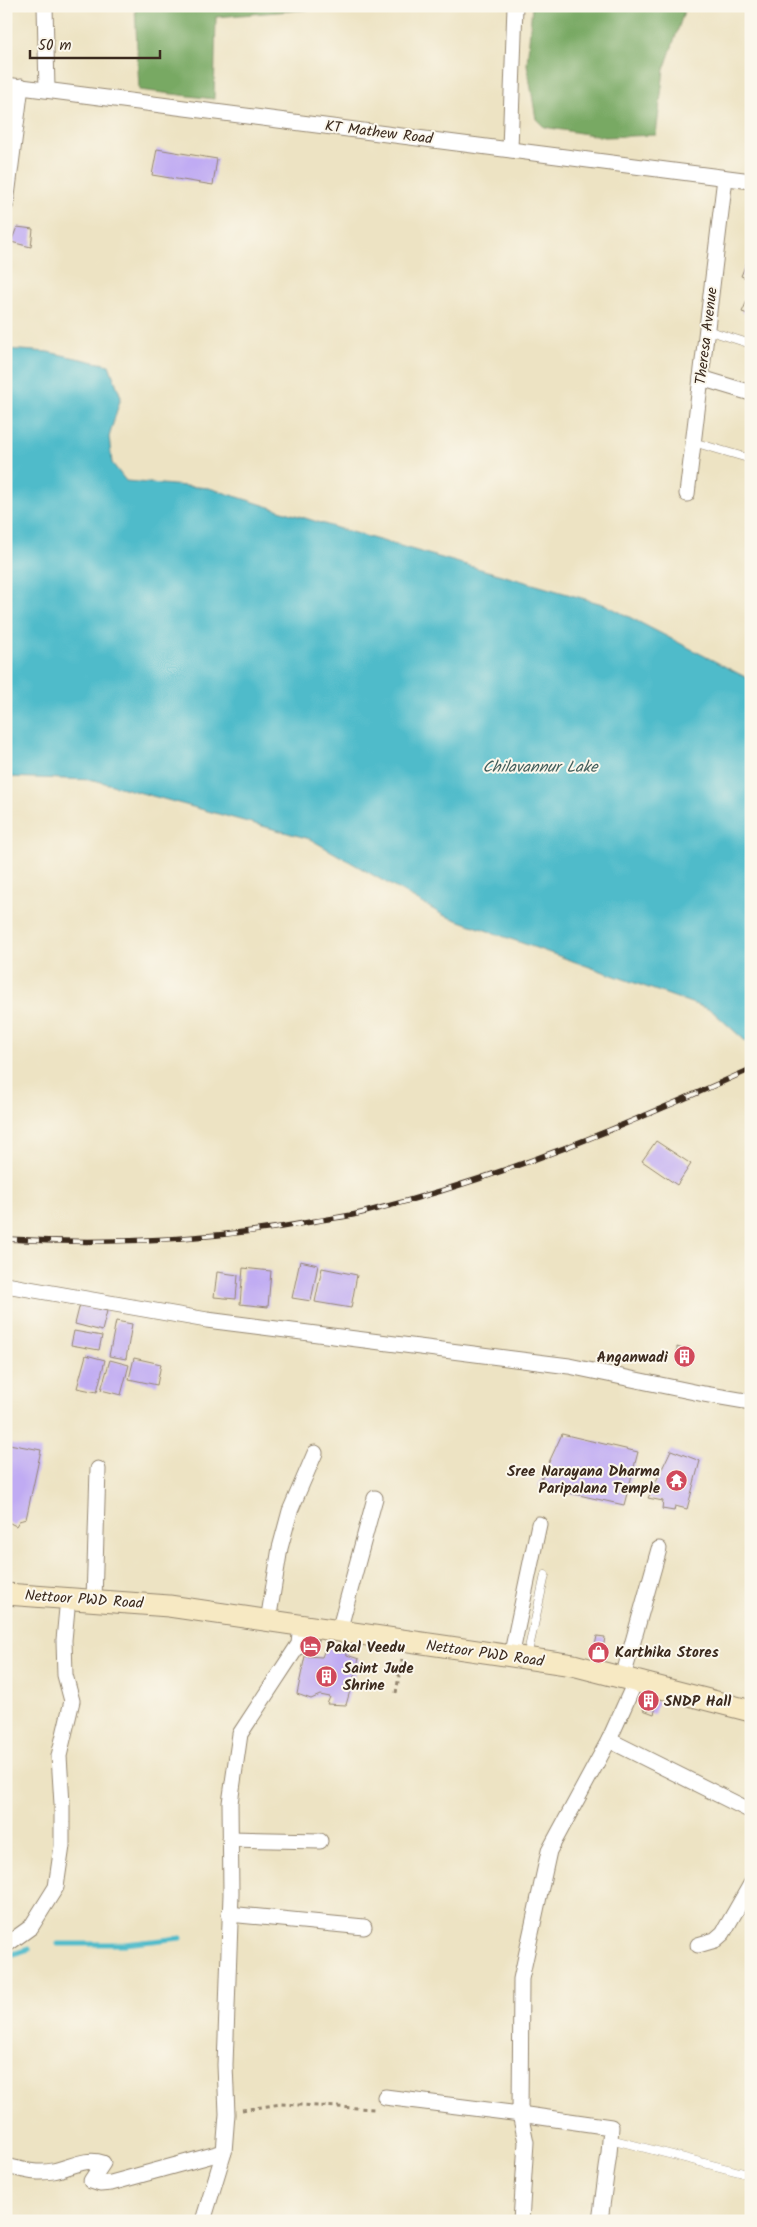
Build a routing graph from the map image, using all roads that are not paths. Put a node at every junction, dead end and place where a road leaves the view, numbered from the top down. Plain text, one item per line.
1 (45, 6) edge
2 (515, 6) edge
3 (13, 85) edge
4 (47, 89) junction
5 (510, 149) junction
6 (725, 178) junction
7 (751, 181) edge
8 (6, 204) edge
9 (708, 330) junction
10 (751, 344) edge
11 (701, 378) junction
12 (751, 393) edge
13 (693, 442) junction
14 (751, 459) edge
15 (687, 494) dead end
16 (6, 1284) edge
17 (751, 1402) edge
18 (314, 1452) dead end
19 (98, 1470) dead end
20 (375, 1498) dead end
21 (540, 1524) dead end
22 (659, 1549) dead end
23 (545, 1575) dead end
24 (6, 1594) edge
25 (68, 1598) junction
26 (94, 1600) junction
27 (268, 1620) junction
28 (301, 1625) junction
29 (339, 1631) junction
30 (519, 1658) junction
31 (629, 1678) junction
32 (751, 1711) edge
33 (609, 1740) junction
34 (751, 1811) edge
35 (230, 1839) junction
36 (320, 1841) dead end
37 (751, 1884) edge
38 (229, 1914) junction
39 (364, 1927) dead end
40 (6, 1945) edge
41 (698, 1945) dead end
42 (384, 2103) road end
43 (520, 2114) junction
44 (610, 2139) junction
45 (224, 2152) junction
46 (6, 2166) edge
47 (751, 2175) edge
48 (203, 2221) edge
49 (522, 2221) edge
50 (600, 2221) edge

1 - 4 street
2 - 5 street
3 - 4 street, KT Mathew Road
3 - 8 street
4 - 5 street, KT Mathew Road
5 - 6 street, KT Mathew Road
6 - 7 street, KT Mathew Road
6 - 9 street, Theresa Avenue
9 - 10 lane
9 - 11 street, Theresa Avenue
11 - 12 street
11 - 13 street, Theresa Avenue
13 - 14 lane
13 - 15 street, Theresa Avenue
16 - 17 street
18 - 27 street
19 - 26 street
20 - 29 street
21 - 30 street
22 - 31 street
23 - 30 lane
24 - 25 street, Nettoor PWD Road
25 - 26 street, Nettoor PWD Road
25 - 40 street
26 - 27 street, Nettoor PWD Road
27 - 28 street, Nettoor PWD Road
28 - 29 street, Nettoor PWD Road
28 - 35 street
29 - 30 street, Nettoor PWD Road
30 - 31 street, Nettoor PWD Road
31 - 32 street, Nettoor PWD Road
31 - 33 street
33 - 34 street
33 - 43 street
35 - 36 street
35 - 38 street
37 - 41 street
38 - 39 street
38 - 45 street
42 - 43 street
43 - 44 street
43 - 49 street
44 - 47 lane
44 - 50 street
45 - 46 street
45 - 48 street

